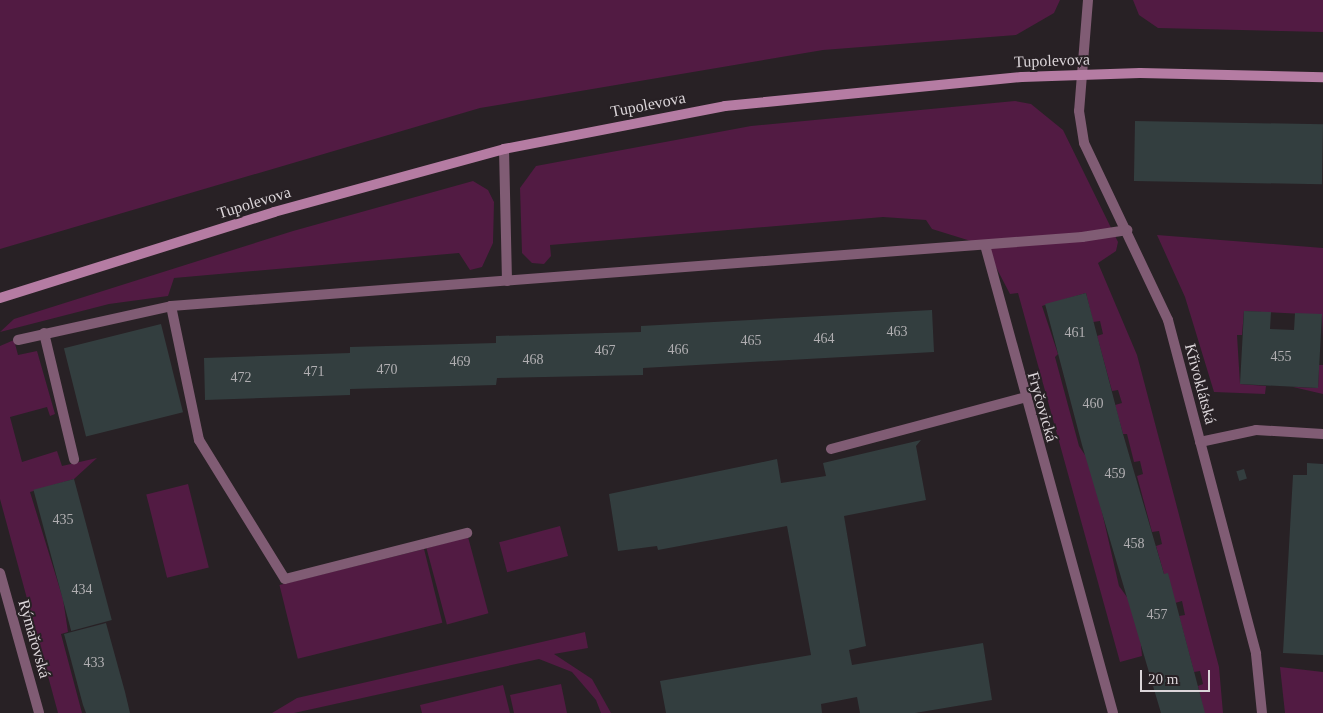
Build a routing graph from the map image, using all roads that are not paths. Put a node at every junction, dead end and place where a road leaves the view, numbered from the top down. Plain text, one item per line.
1 (1088, 0) edge
2 (1080, 75) junction
3 (1323, 77) edge
4 (504, 149) junction
5 (1127, 230) junction
6 (985, 245) junction
7 (506, 281) junction
8 (0, 298) edge
9 (171, 306) junction
10 (44, 333) junction
11 (18, 340) dead end
12 (1024, 398) junction
13 (1323, 434) edge
14 (1200, 442) junction
15 (831, 449) dead end
16 (74, 460) dead end
17 (467, 533) dead end
18 (0, 573) edge
19 (39, 713) edge
20 (1112, 713) edge
21 (1262, 713) edge

1 - 2 street, Křivoklátská
2 - 3 main road, Tupolevova
2 - 4 main road, Tupolevova
2 - 5 street, Křivoklátská
4 - 7 street
4 - 8 main road, Tupolevova
5 - 6 street
5 - 14 street, Křivoklátská
6 - 7 street
6 - 12 street, Fryčovická
7 - 9 street
9 - 10 street
9 - 17 street
10 - 11 street
10 - 16 street
12 - 15 street
12 - 20 street, Fryčovická
13 - 14 street
14 - 21 street, Křivoklátská
18 - 19 street, Rýmařovská

